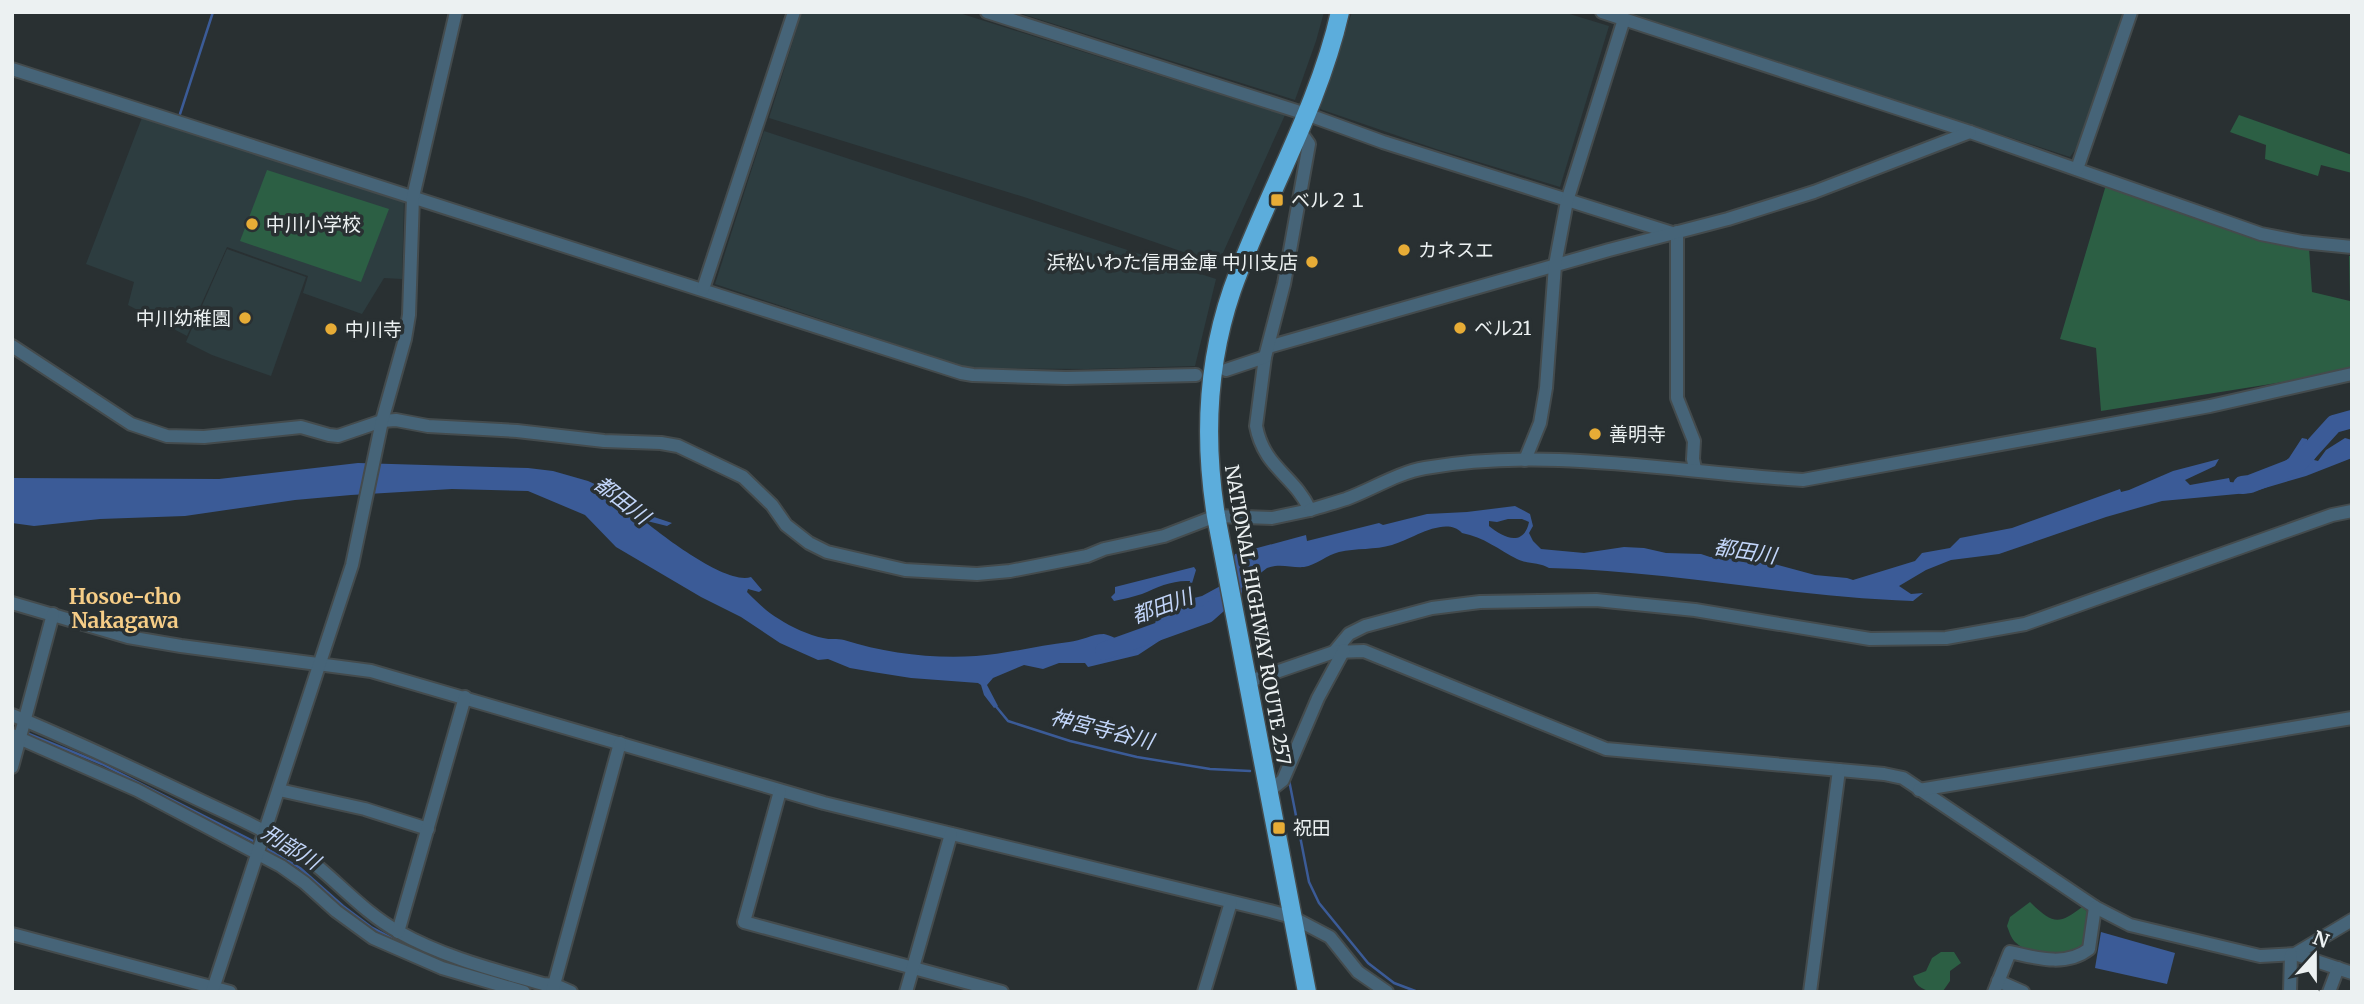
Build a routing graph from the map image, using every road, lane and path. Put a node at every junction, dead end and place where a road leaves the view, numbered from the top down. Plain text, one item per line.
1 (456, 12) edge
2 (794, 12) edge
3 (987, 12) edge
4 (1340, 12) edge
5 (1602, 12) edge
6 (2131, 12) edge
7 (1624, 19) junction
8 (12, 69) edge
9 (1302, 122) junction
10 (1970, 132) junction
11 (2077, 169) junction
12 (413, 197) junction
13 (1567, 201) junction
14 (1675, 233) junction
15 (2352, 247) edge
16 (1555, 265) junction
17 (703, 289) junction
18 (12, 346) edge
19 (1267, 352) junction
20 (1226, 370) dead end
21 (2352, 374) edge
22 (1196, 375) dead end
23 (381, 428) junction
24 (1525, 460) junction
25 (1695, 470) junction
26 (1310, 510) junction
27 (2352, 511) edge
28 (1216, 519) junction
29 (12, 603) edge
30 (53, 614) junction
31 (1339, 651) junction
32 (318, 664) junction
33 (1247, 682) junction
34 (465, 698) junction
35 (12, 715) edge
36 (2352, 718) edge
37 (25, 722) junction
38 (18, 736) edge
39 (620, 743) junction
40 (12, 767) edge
41 (1839, 770) junction
42 (279, 790) junction
43 (1919, 790) junction
44 (780, 791) junction
45 (1268, 792) junction
46 (428, 829) junction
47 (265, 833) junction
48 (951, 834) junction
49 (259, 852) junction
50 (1231, 902) junction
51 (2095, 907) junction
52 (1292, 917) junction
53 (2352, 919) edge
54 (398, 932) junction
55 (12, 934) edge
56 (2293, 955) junction
57 (913, 967) junction
58 (2338, 968) junction
59 (2352, 973) edge
60 (1996, 987) edge
61 (553, 988) edge
62 (213, 989) edge
63 (230, 992) edge
64 (524, 992) edge
65 (571, 992) edge
66 (906, 992) edge
67 (1002, 992) edge
68 (1204, 992) edge
69 (1307, 992) edge
70 (1387, 992) edge
71 (1810, 992) edge
72 (2023, 992) edge
73 (2290, 992) edge
74 (2329, 992) edge

1 - 12 street
2 - 17 street
3 - 9 street
4 - 9 highway, NATIONAL HIGHWAY ROUTE 257
5 - 7 street
6 - 11 street
7 - 10 street
7 - 13 street
8 - 12 street
9 - 13 street
9 - 19 street
9 - 28 highway, NATIONAL HIGHWAY ROUTE 257
10 - 11 street
10 - 14 street
11 - 15 street
12 - 17 street
12 - 23 street
13 - 14 street
13 - 16 street
14 - 16 street
14 - 25 street
16 - 19 street
16 - 24 street
17 - 22 street
18 - 23 street
19 - 20 street
19 - 26 street
21 - 25 street
23 - 28 street
23 - 32 street
24 - 25 street
24 - 26 street
26 - 28 street
27 - 31 street
28 - 33 highway, NATIONAL HIGHWAY ROUTE 257
29 - 30 street
30 - 32 street
30 - 37 street
31 - 33 street
31 - 41 street
31 - 45 street
32 - 34 street
32 - 42 street
33 - 45 highway, NATIONAL HIGHWAY ROUTE 257
34 - 39 street
34 - 46 street
35 - 37 street
36 - 43 street
37 - 38 street
37 - 47 street
38 - 40 street
38 - 49 street
39 - 44 street
39 - 61 street
41 - 43 street
41 - 71 street
42 - 46 street
42 - 47 street
43 - 51 street
44 - 48 street
44 - 57 street
45 - 52 highway, NATIONAL HIGHWAY ROUTE 257
46 - 54 street
47 - 49 street
47 - 54 street
48 - 50 street
48 - 57 street
49 - 62 street
49 - 64 street
50 - 52 street
50 - 68 street
51 - 56 street
51 - 60 street
52 - 69 highway, NATIONAL HIGHWAY ROUTE 257
52 - 70 street
53 - 56 street
54 - 61 street
55 - 62 street
56 - 58 street
56 - 73 street
57 - 66 street
57 - 67 street
58 - 59 street
58 - 74 street
60 - 72 street
61 - 65 street
62 - 63 street

